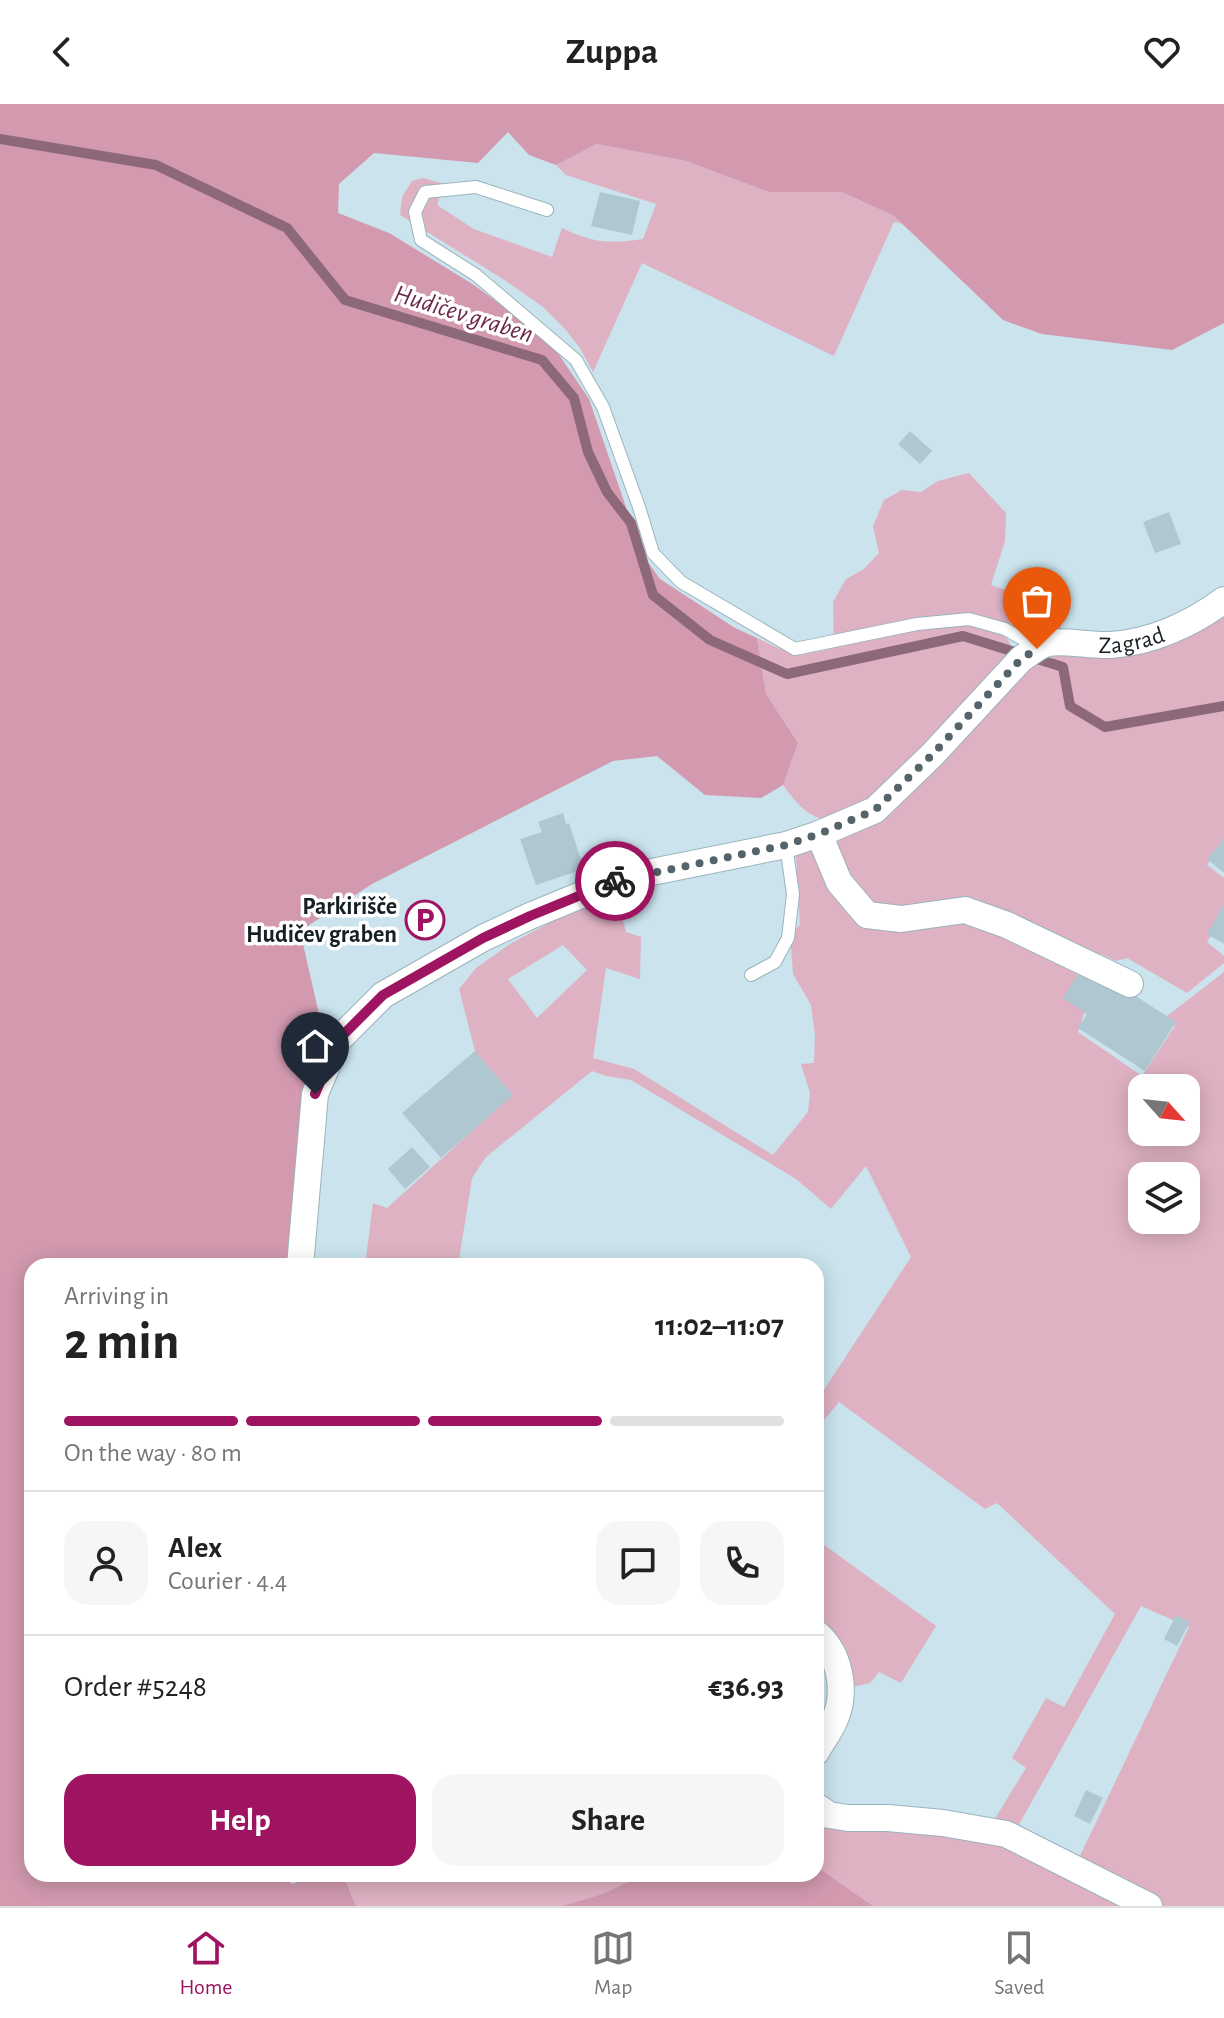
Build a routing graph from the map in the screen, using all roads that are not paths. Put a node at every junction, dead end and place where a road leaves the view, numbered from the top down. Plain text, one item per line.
1 (547, 210) dead end
2 (1224, 600) edge
3 (1032, 652) junction
4 (819, 834) junction
5 (786, 845) junction
6 (751, 975) dead end
7 (1130, 984) dead end
8 (301, 1258) edge
9 (824, 1642) edge
10 (824, 1739) edge
11 (824, 1812) edge
12 (1149, 1906) edge

1 - 3 lane
2 - 3 street, Zagrad
3 - 4 street
4 - 5 street
4 - 7 street
5 - 6 lane
5 - 8 street
9 - 10 street
11 - 12 street

